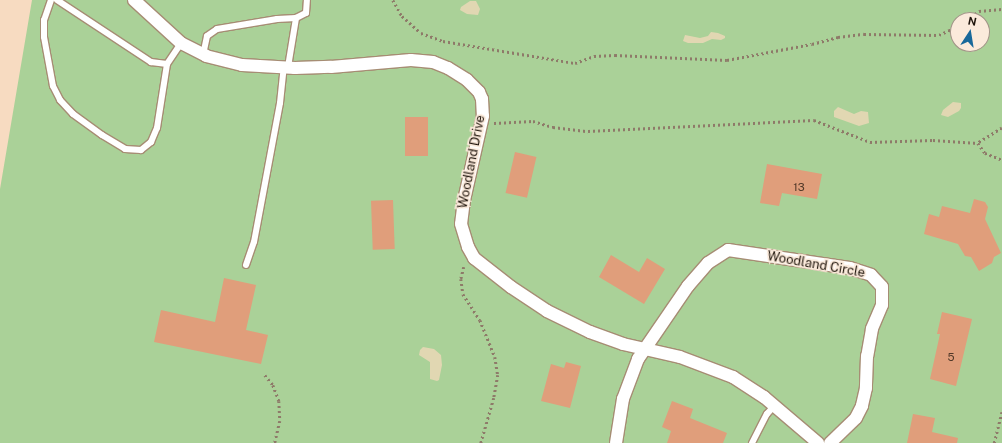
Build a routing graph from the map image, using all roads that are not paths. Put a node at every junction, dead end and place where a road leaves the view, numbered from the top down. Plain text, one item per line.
1 (52, 0) edge
2 (57, 0) edge
3 (134, 0) edge
4 (307, 0) edge
5 (296, 18) junction
6 (181, 43) junction
7 (203, 55) junction
8 (167, 64) junction
9 (286, 67) junction
10 (246, 265) dead end
11 (645, 349) junction
12 (774, 406) junction
13 (616, 443) edge
14 (752, 443) edge
15 (818, 443) edge
16 (830, 443) edge

1 - 8 lane
2 - 8 lane
3 - 6 street, Woodland Drive
4 - 5 lane
5 - 7 lane
5 - 9 lane
6 - 7 street, Woodland Drive
6 - 8 lane
7 - 9 street, Woodland Drive
9 - 10 lane
9 - 11 street, Woodland Drive
11 - 12 street, Woodland Drive
11 - 13 street, Woodland Circle
11 - 16 street, Woodland Circle
12 - 14 lane
12 - 15 street, Woodland Drive

